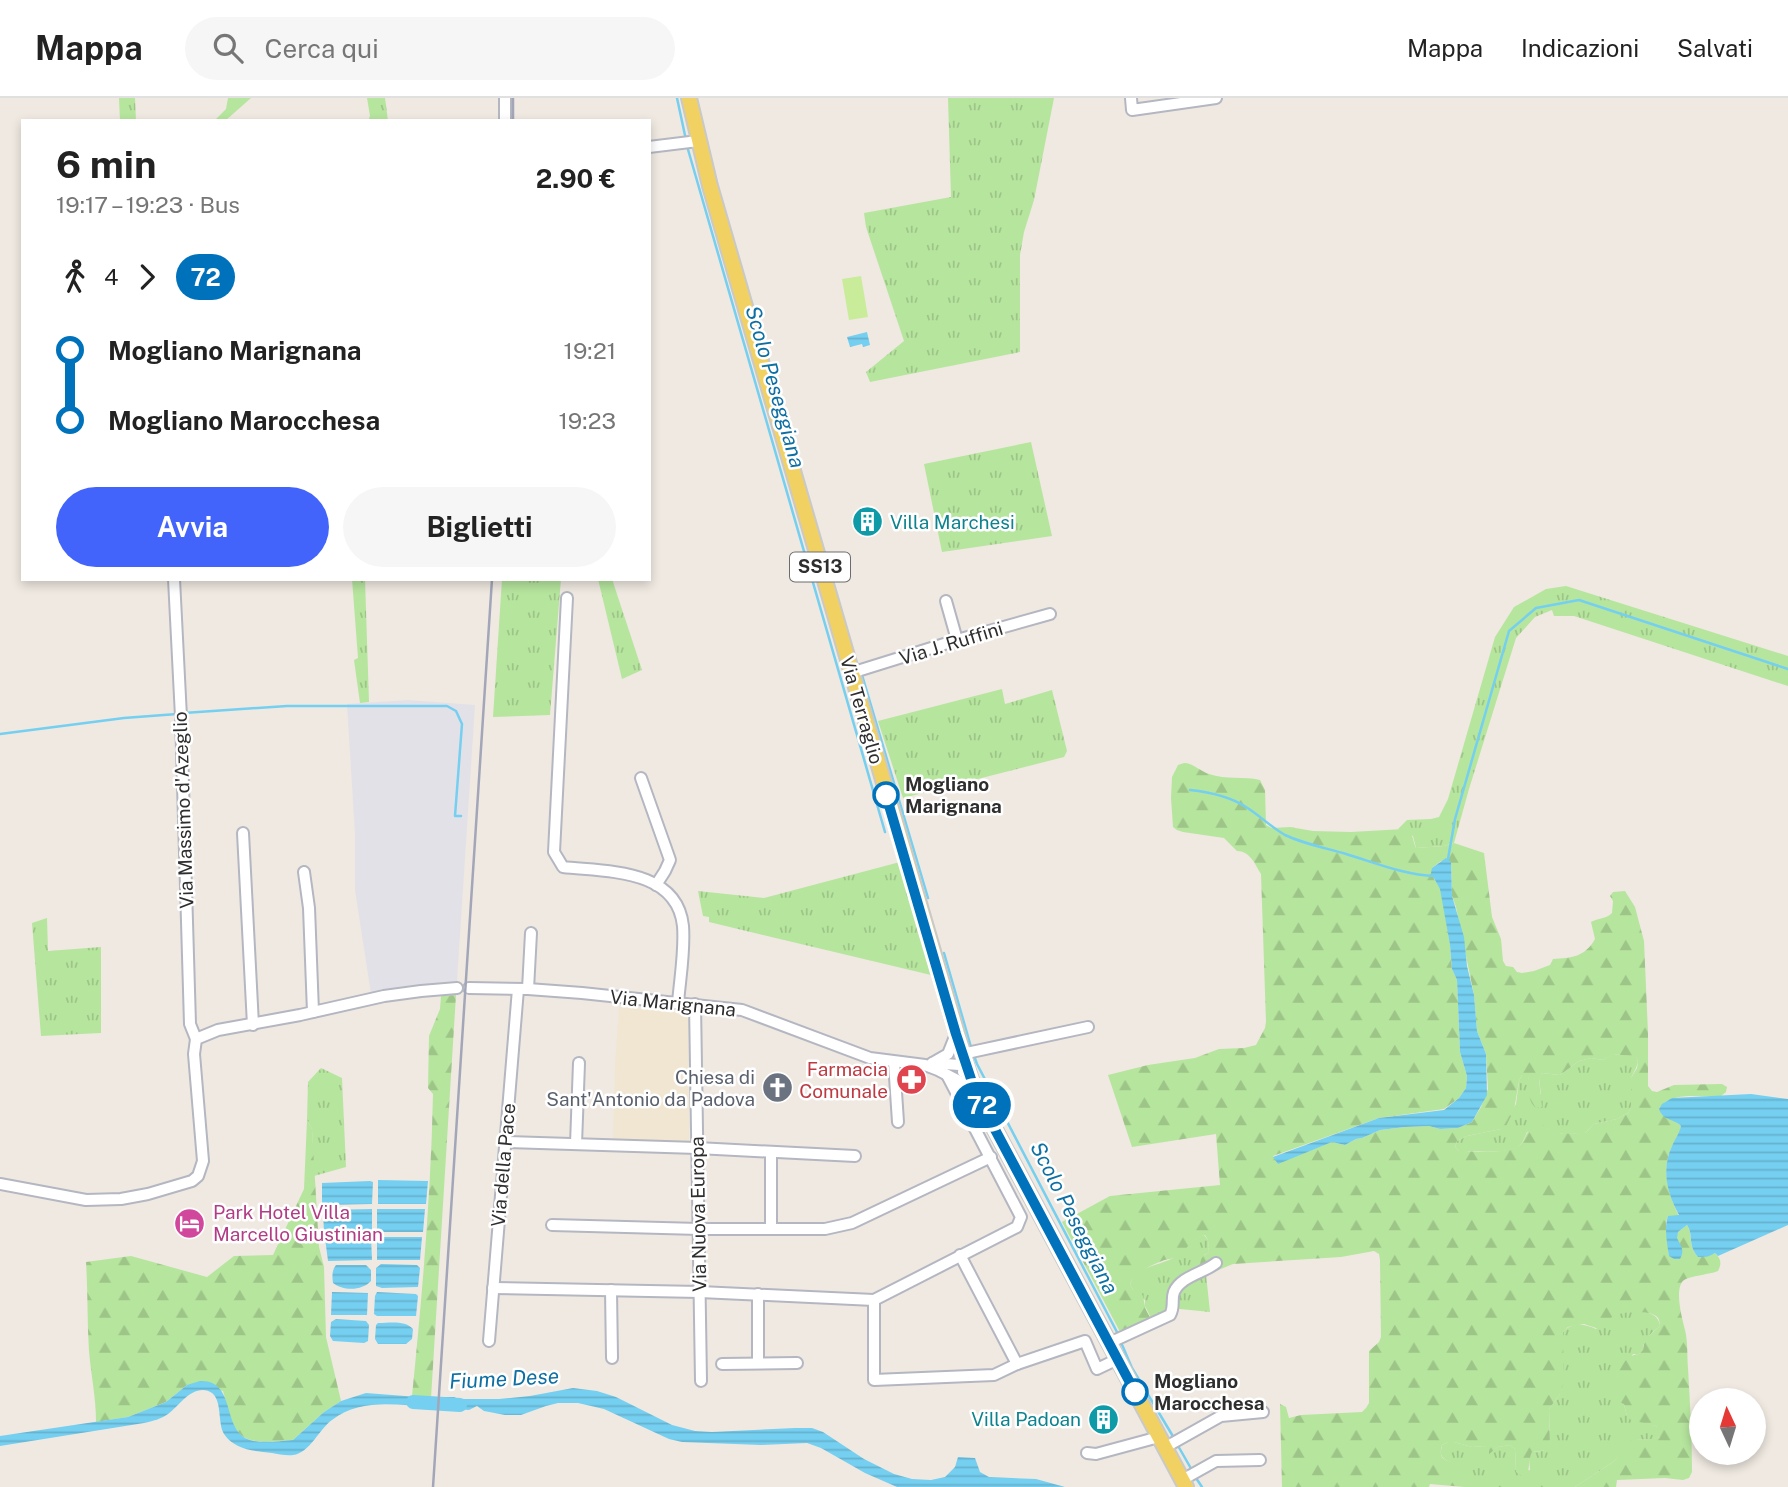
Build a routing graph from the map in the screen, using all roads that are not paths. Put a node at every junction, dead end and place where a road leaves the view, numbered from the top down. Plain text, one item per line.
1 (505, 98) edge
2 (689, 98) edge
3 (1131, 98) edge
4 (1216, 98) edge
5 (505, 119) edge
6 (691, 141) junction
7 (651, 146) edge
8 (174, 581) edge
9 (567, 598) dead end
10 (946, 601) dead end
11 (1050, 614) dead end
12 (957, 640) junction
13 (851, 673) junction
14 (641, 778) dead end
15 (243, 833) dead end
16 (304, 872) dead end
17 (656, 885) junction
18 (531, 933) dead end
19 (457, 988) dead end
20 (469, 988) dead end
21 (521, 992) junction
22 (678, 1003) junction
23 (695, 1004) junction
24 (313, 1012) junction
25 (253, 1025) junction
26 (1088, 1027) dead end
27 (956, 1034) junction
28 (197, 1039) junction
29 (968, 1056) junction
30 (894, 1062) junction
31 (579, 1063) dead end
32 (928, 1064) junction
33 (947, 1075) junction
34 (976, 1094) junction
35 (898, 1122) dead end
36 (505, 1142) junction
37 (576, 1144) junction
38 (697, 1148) junction
39 (771, 1153) junction
40 (855, 1156) dead end
41 (991, 1157) junction
42 (0, 1184) edge
43 (552, 1225) dead end
44 (699, 1229) junction
45 (771, 1229) junction
46 (960, 1255) junction
47 (1216, 1263) dead end
48 (493, 1288) junction
49 (611, 1290) junction
50 (700, 1292) junction
51 (758, 1294) junction
52 (874, 1300) junction
53 (1116, 1340) junction
54 (489, 1341) dead end
55 (612, 1358) dead end
56 (1114, 1361) junction
57 (758, 1363) junction
58 (797, 1363) dead end
59 (722, 1364) dead end
60 (1017, 1364) junction
61 (701, 1381) dead end
62 (1263, 1412) dead end
63 (1168, 1442) junction
64 (1087, 1453) dead end
65 (1260, 1460) dead end
66 (1189, 1478) edge

1 - 5 street
2 - 6 main road, Via Terraglio / SS13
3 - 4 street
6 - 7 street
6 - 13 main road, Via Terraglio / SS13
8 - 28 street, Via Massimo d'Azeglio
9 - 17 street
10 - 12 street
11 - 12 street, Via J. Ruffini
12 - 13 street, Via J. Ruffini
13 - 27 main road, Via Terraglio / SS13
14 - 17 street
15 - 25 street
16 - 24 street
17 - 22 street
18 - 21 street
19 - 24 street
20 - 21 street, Via Marignana
21 - 22 street, Via Marignana
21 - 36 street, Via della Pace
22 - 23 street, Via Marignana
23 - 30 street, Via Marignana
23 - 38 street, Via Nuova Europa
24 - 25 street
25 - 28 street
26 - 29 street
27 - 29 main road, Via Terraglio / SS13
27 - 32 street
28 - 42 street
29 - 32 street, Via Marignana
29 - 33 street
29 - 34 main road, Via Terraglio / SS13
30 - 32 street, Via Marignana
30 - 35 street
31 - 37 street
32 - 33 street, Via Marignana
33 - 34 street, Via Marignana
33 - 41 street
34 - 53 main road, Via Terraglio / SS13
36 - 37 street
36 - 48 street, Via della Pace
37 - 38 street
38 - 39 street
38 - 44 street, Via Nuova Europa
39 - 40 street
39 - 45 street
41 - 45 street
41 - 46 street
43 - 44 street
44 - 45 street
44 - 50 street, Via Nuova Europa
46 - 52 street
46 - 60 street
47 - 53 street
48 - 49 street
48 - 54 street, Via della Pace
49 - 50 street
49 - 55 street
50 - 51 street
50 - 61 street, Via Nuova Europa
51 - 52 street
51 - 57 street
52 - 60 street
53 - 56 main road, Via Terraglio / SS13
56 - 60 street
56 - 63 main road, Via Terraglio / SS13
57 - 58 street
57 - 59 street
62 - 63 street
63 - 64 street
63 - 66 main road, Via Terraglio / SS13
65 - 66 street

